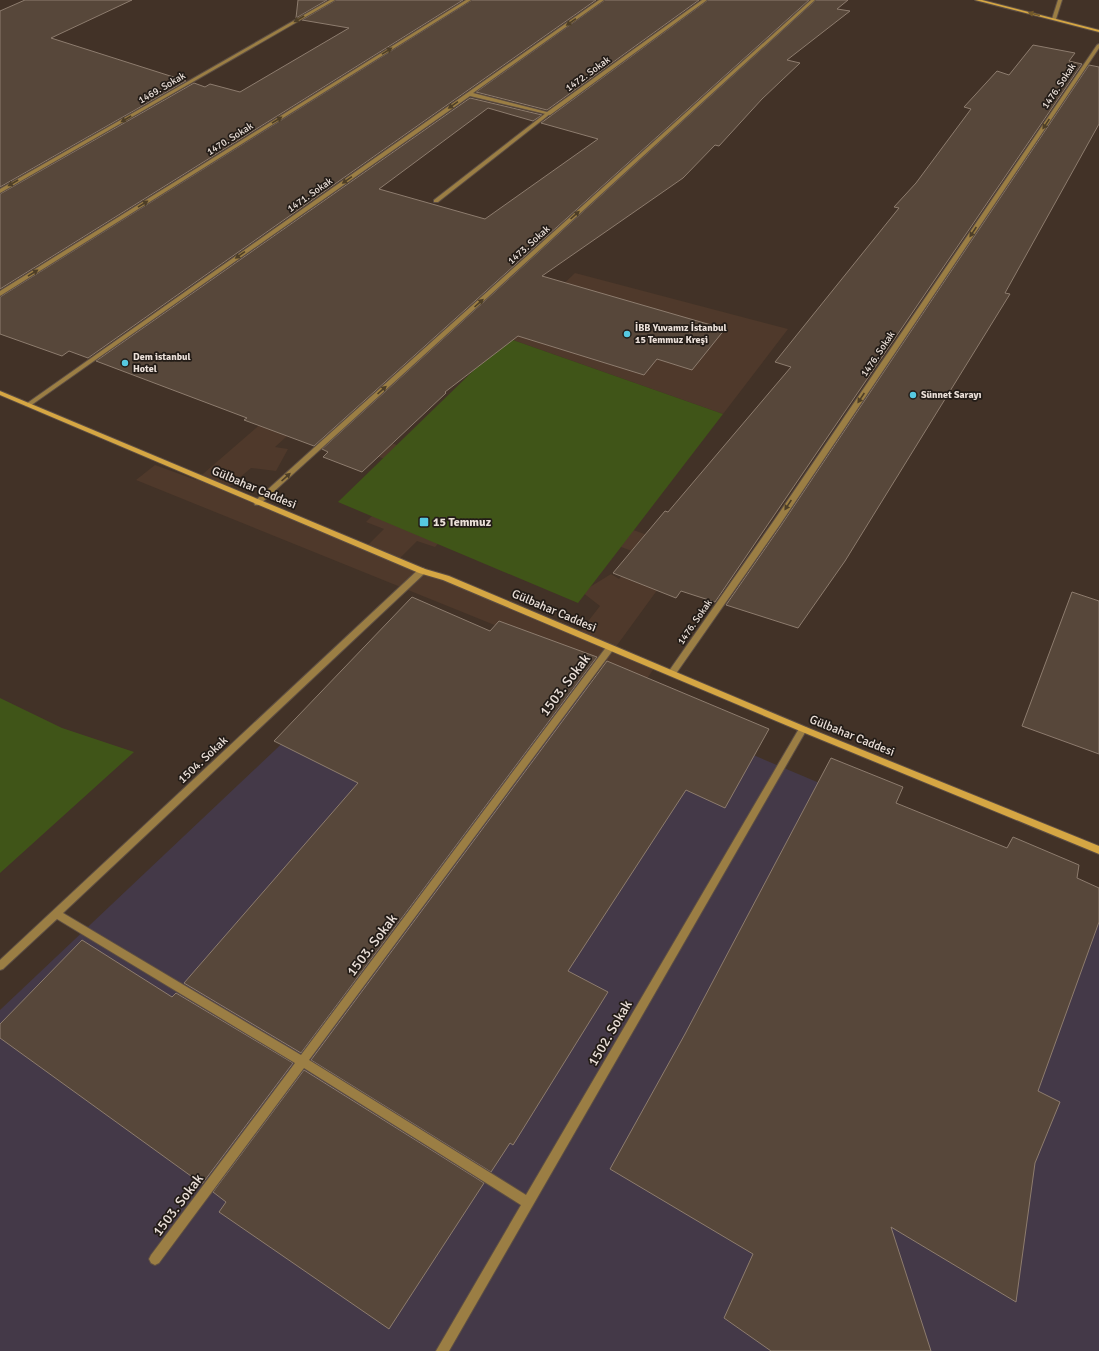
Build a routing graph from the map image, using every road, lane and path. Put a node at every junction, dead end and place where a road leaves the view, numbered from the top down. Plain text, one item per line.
1 (333, 0) edge
2 (469, 0) edge
3 (602, 0) edge
4 (705, 0) edge
5 (813, 0) edge
6 (977, 0) edge
7 (1060, 0) edge
8 (1054, 19) junction
9 (1099, 31) edge
10 (1099, 45) edge
11 (469, 94) junction
12 (548, 114) junction
13 (0, 191) edge
14 (436, 201) dead end
15 (0, 294) edge
16 (0, 393) edge
17 (28, 405) junction
18 (257, 503) junction
19 (422, 572) junction
20 (610, 648) junction
21 (672, 673) junction
22 (803, 729) junction
23 (1099, 850) edge
24 (56, 913) junction
25 (0, 966) edge
26 (302, 1061) junction
27 (528, 1203) junction
28 (155, 1259) dead end
29 (442, 1351) edge

1 -> 13 street, 1469. Sokak
15 -> 2 street, 1470. Sokak
3 -> 11 street, 1471. Sokak
4 - 12 street, 1472. Sokak
18 -> 5 street, 1473. Sokak
8 -> 6 main road
7 - 8 street
8 - 9 main road
10 -> 21 street, 1476. Sokak
11 - 12 street
11 -> 17 street, 1471. Sokak
12 - 14 street, 1472. Sokak
16 - 17 main road, Gülbahar Caddesi
17 - 18 main road, Gülbahar Caddesi
18 - 19 main road, Gülbahar Caddesi
19 - 20 main road, Gülbahar Caddesi
19 - 24 street, 1504. Sokak
20 - 21 main road, Gülbahar Caddesi
20 - 26 street, 1503. Sokak
21 - 22 main road, Gülbahar Caddesi
22 - 23 main road, Gülbahar Caddesi
22 - 27 street, 1502. Sokak
24 - 25 street, 1504. Sokak
24 - 26 street
26 - 27 street
26 - 28 street, 1503. Sokak
27 - 29 street, 1502. Sokak

